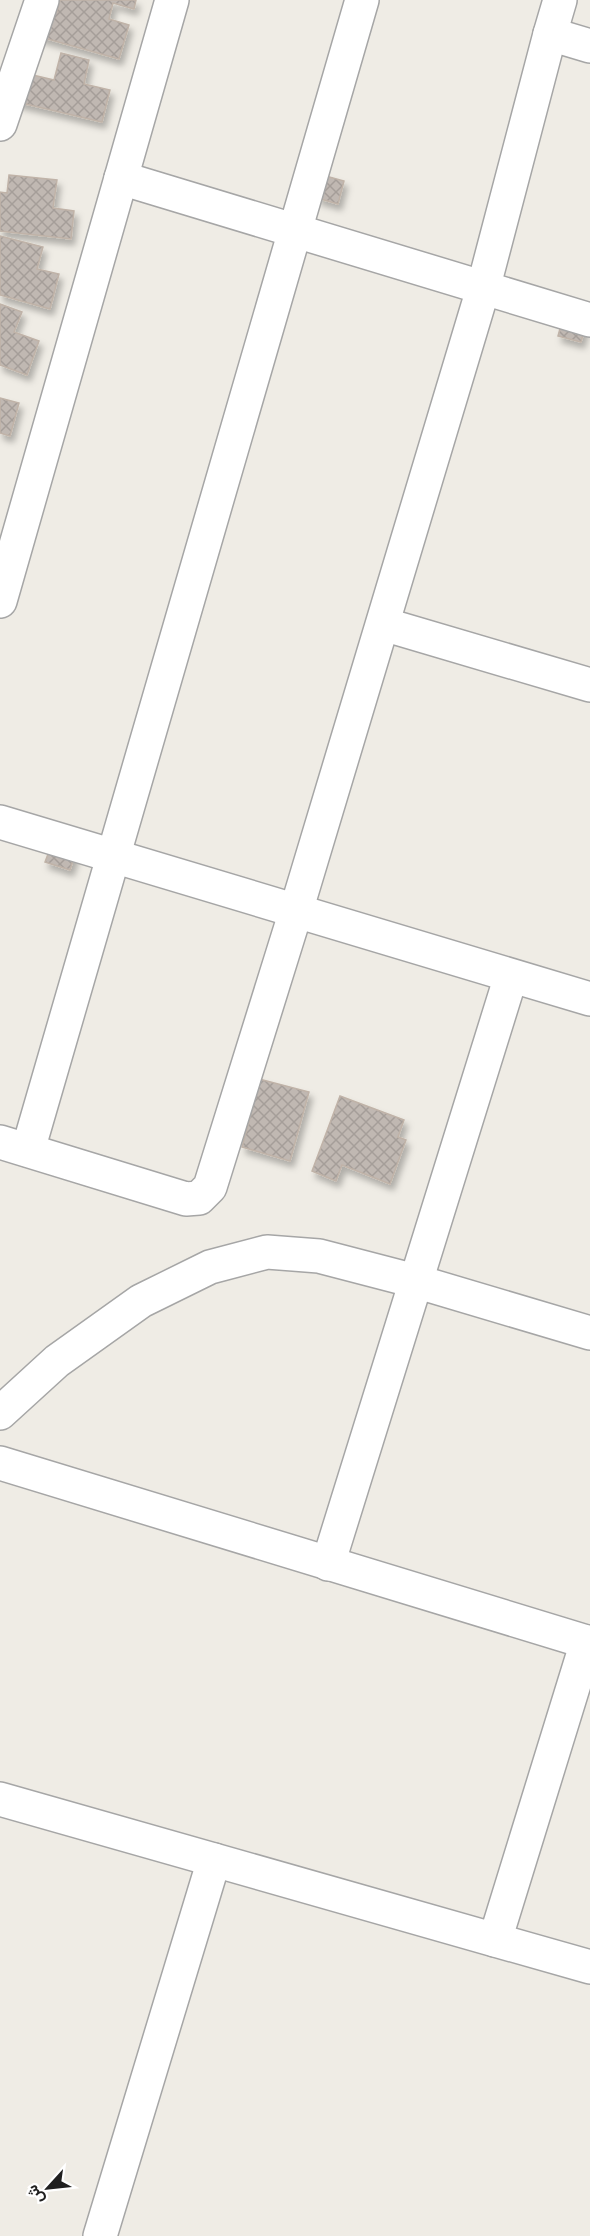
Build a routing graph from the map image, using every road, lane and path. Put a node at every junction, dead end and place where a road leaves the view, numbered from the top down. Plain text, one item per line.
1 (42, 0) edge
2 (172, 0) edge
3 (362, 0) edge
4 (560, 0) edge
5 (550, 34) junction
6 (590, 45) edge
7 (0, 124) edge
8 (121, 178) junction
9 (296, 232) junction
10 (483, 289) junction
11 (590, 320) edge
12 (0, 601) edge
13 (383, 624) junction
14 (590, 685) edge
15 (0, 822) edge
16 (113, 856) junction
17 (296, 911) junction
18 (511, 976) junction
19 (590, 999) edge
20 (14, 1146) edge
21 (416, 1281) junction
22 (590, 1334) edge
23 (0, 1413) edge
24 (0, 1463) edge
25 (328, 1564) junction
26 (588, 1642) edge
27 (0, 1799) edge
28 (214, 1860) junction
29 (495, 1940) junction
30 (590, 1967) edge
31 (100, 2236) edge

1 - 7 street
2 - 8 street
3 - 9 street
4 - 5 street
5 - 6 street
5 - 10 street
8 - 9 street
8 - 12 street
9 - 10 street
9 - 16 street
10 - 11 street
10 - 13 street
13 - 14 street
13 - 17 street
15 - 16 street
16 - 17 street
16 - 20 street
17 - 18 street
17 - 20 street
18 - 19 street
18 - 21 street
21 - 22 street
21 - 23 street
21 - 25 street
24 - 25 street
25 - 26 street
26 - 29 street
27 - 28 street
28 - 29 street
28 - 31 street
29 - 30 street

